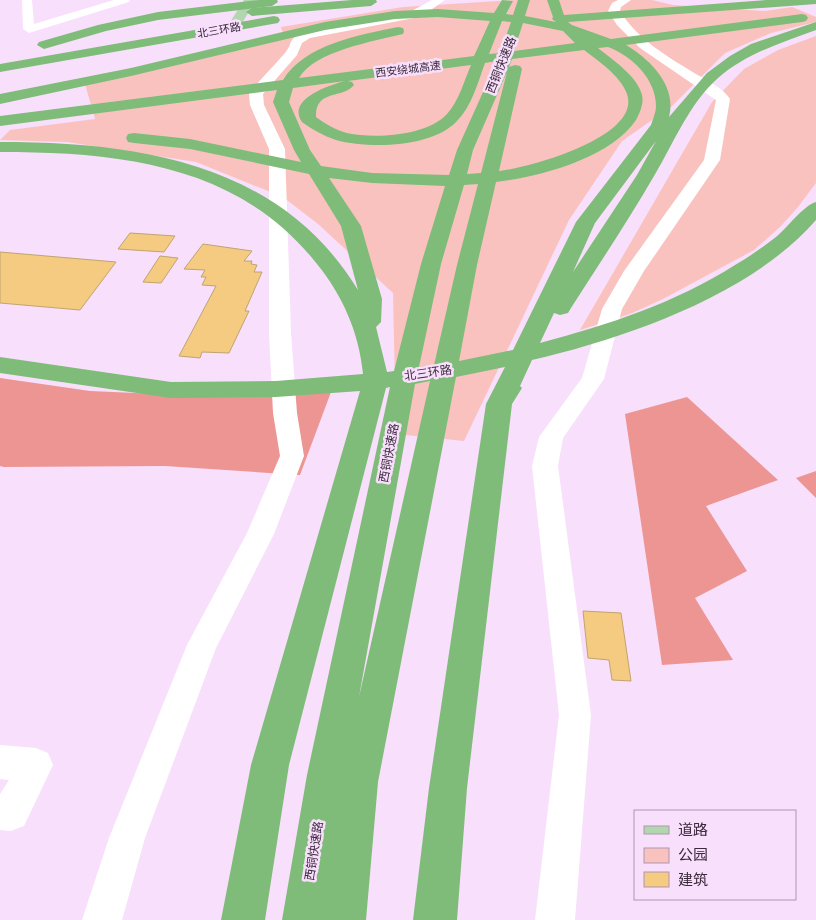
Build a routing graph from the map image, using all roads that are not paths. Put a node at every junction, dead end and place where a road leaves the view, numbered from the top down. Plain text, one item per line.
1 (27, 0) edge
2 (125, 0) edge
3 (296, 0) edge
4 (508, 0) edge
5 (524, 0) edge
6 (534, 0) edge
7 (553, 0) edge
8 (685, 0) edge
9 (776, 0) edge
10 (816, 0) edge
11 (387, 1) edge
12 (446, 1) edge
13 (249, 3) edge
14 (267, 4) edge
15 (476, 4) dead end
16 (636, 7) edge
17 (816, 9) edge
18 (816, 16) edge
19 (275, 20) junction
20 (816, 26) edge
21 (233, 27) junction
22 (0, 59) edge
23 (0, 68) edge
24 (389, 72) junction
25 (0, 99) edge
26 (7, 115) edge
27 (0, 136) edge
28 (0, 147) edge
29 (816, 208) edge
30 (369, 338) junction
31 (0, 365) edge
32 (499, 404) junction
33 (0, 762) edge
34 (0, 812) edge
35 (102, 920) edge
36 (242, 920) edge
37 (304, 920) edge
38 (344, 920) edge
39 (435, 920) edge
40 (555, 920) edge

1 - 2 street
3 - 22 highway
4 - 24 highway
5 - 37 highway, 西铜快速路
6 - 38 highway, 西铜快速路
7 - 27 highway
8 - 9 highway
10 - 16 highway
11 - 25 highway
12 - 19 highway, 北三环路
12 - 35 street
13 - 14 main road
13 - 21 main road
14 - 19 main road
15 - 25 highway
16 - 30 highway
16 - 40 street
17 - 26 highway, 西安绕城高速
18 - 24 highway, 西安绕城高速
19 - 21 highway, 北三环路
20 - 32 highway
21 - 23 highway, 北三环路
24 - 26 highway, 西安绕城高速
25 - 32 highway
28 - 30 highway
29 - 31 highway, 北三环路
30 - 36 highway
32 - 39 highway
33 - 34 street

